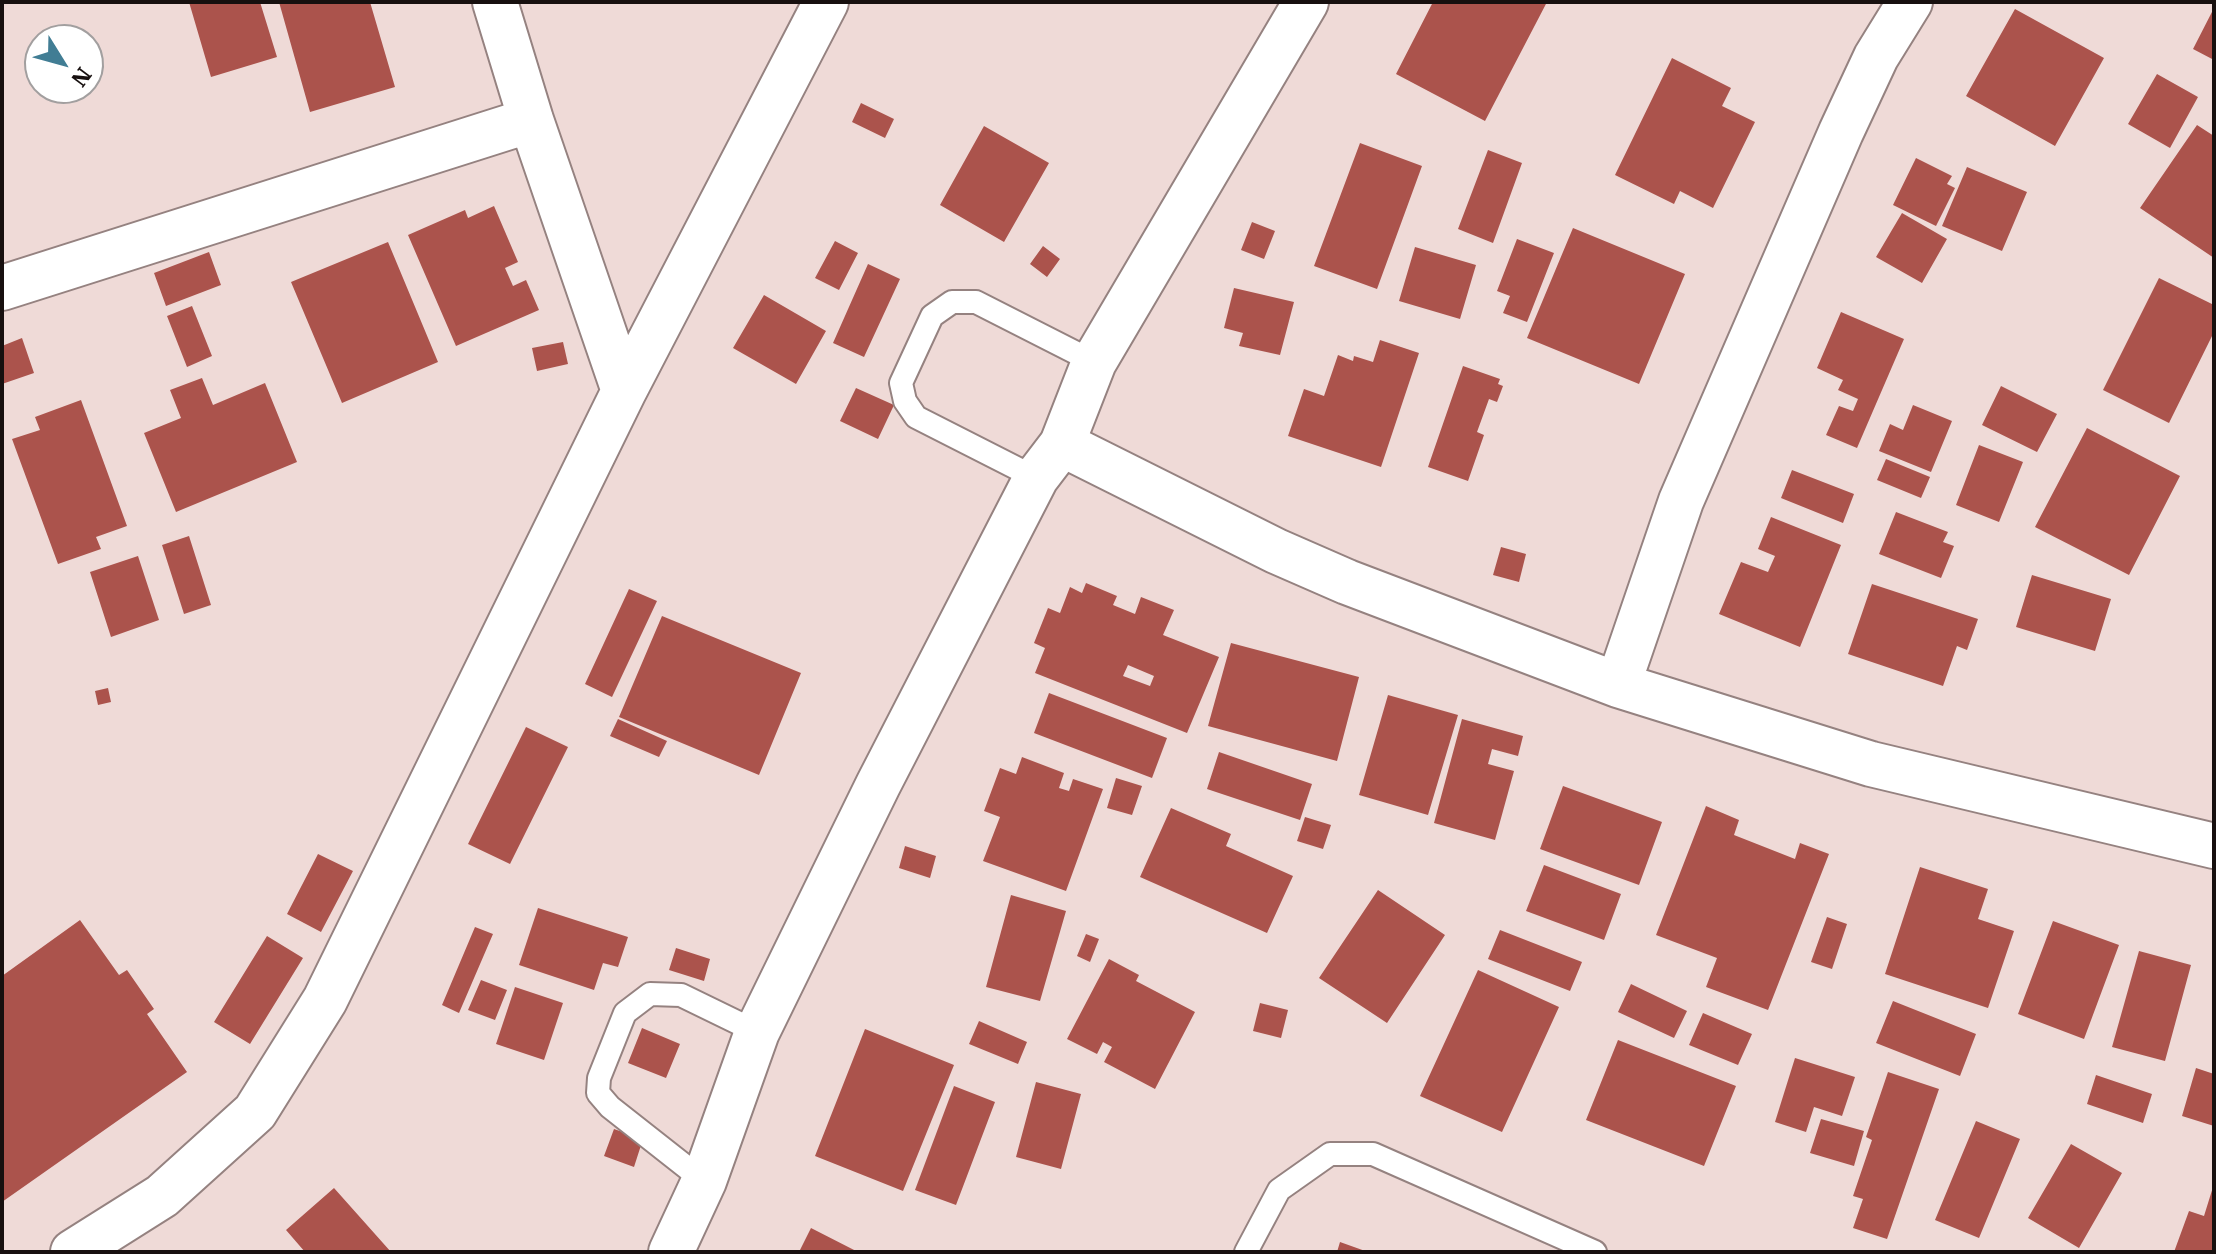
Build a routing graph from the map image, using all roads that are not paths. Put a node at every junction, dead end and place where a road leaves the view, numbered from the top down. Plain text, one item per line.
1 (495, 2) edge
2 (826, 2) edge
3 (1306, 2) edge
4 (1910, 2) edge
5 (531, 120) junction
6 (2, 288) edge
7 (1094, 362) junction
8 (624, 391) junction
9 (1049, 461) junction
10 (1618, 685) junction
11 (2214, 846) edge
12 (757, 1032) junction
13 (704, 1181) junction
14 (73, 1252) edge
15 (671, 1252) edge
16 (1246, 1252) edge
17 (1595, 1252) edge

1 - 5 street
2 - 8 street
3 - 7 street
4 - 10 street
5 - 6 street
5 - 8 street
7 - 9 street
7 - 9 lane
8 - 14 street
9 - 10 street
9 - 12 street
10 - 11 street
12 - 13 street
12 - 13 lane
13 - 15 street
16 - 17 lane

